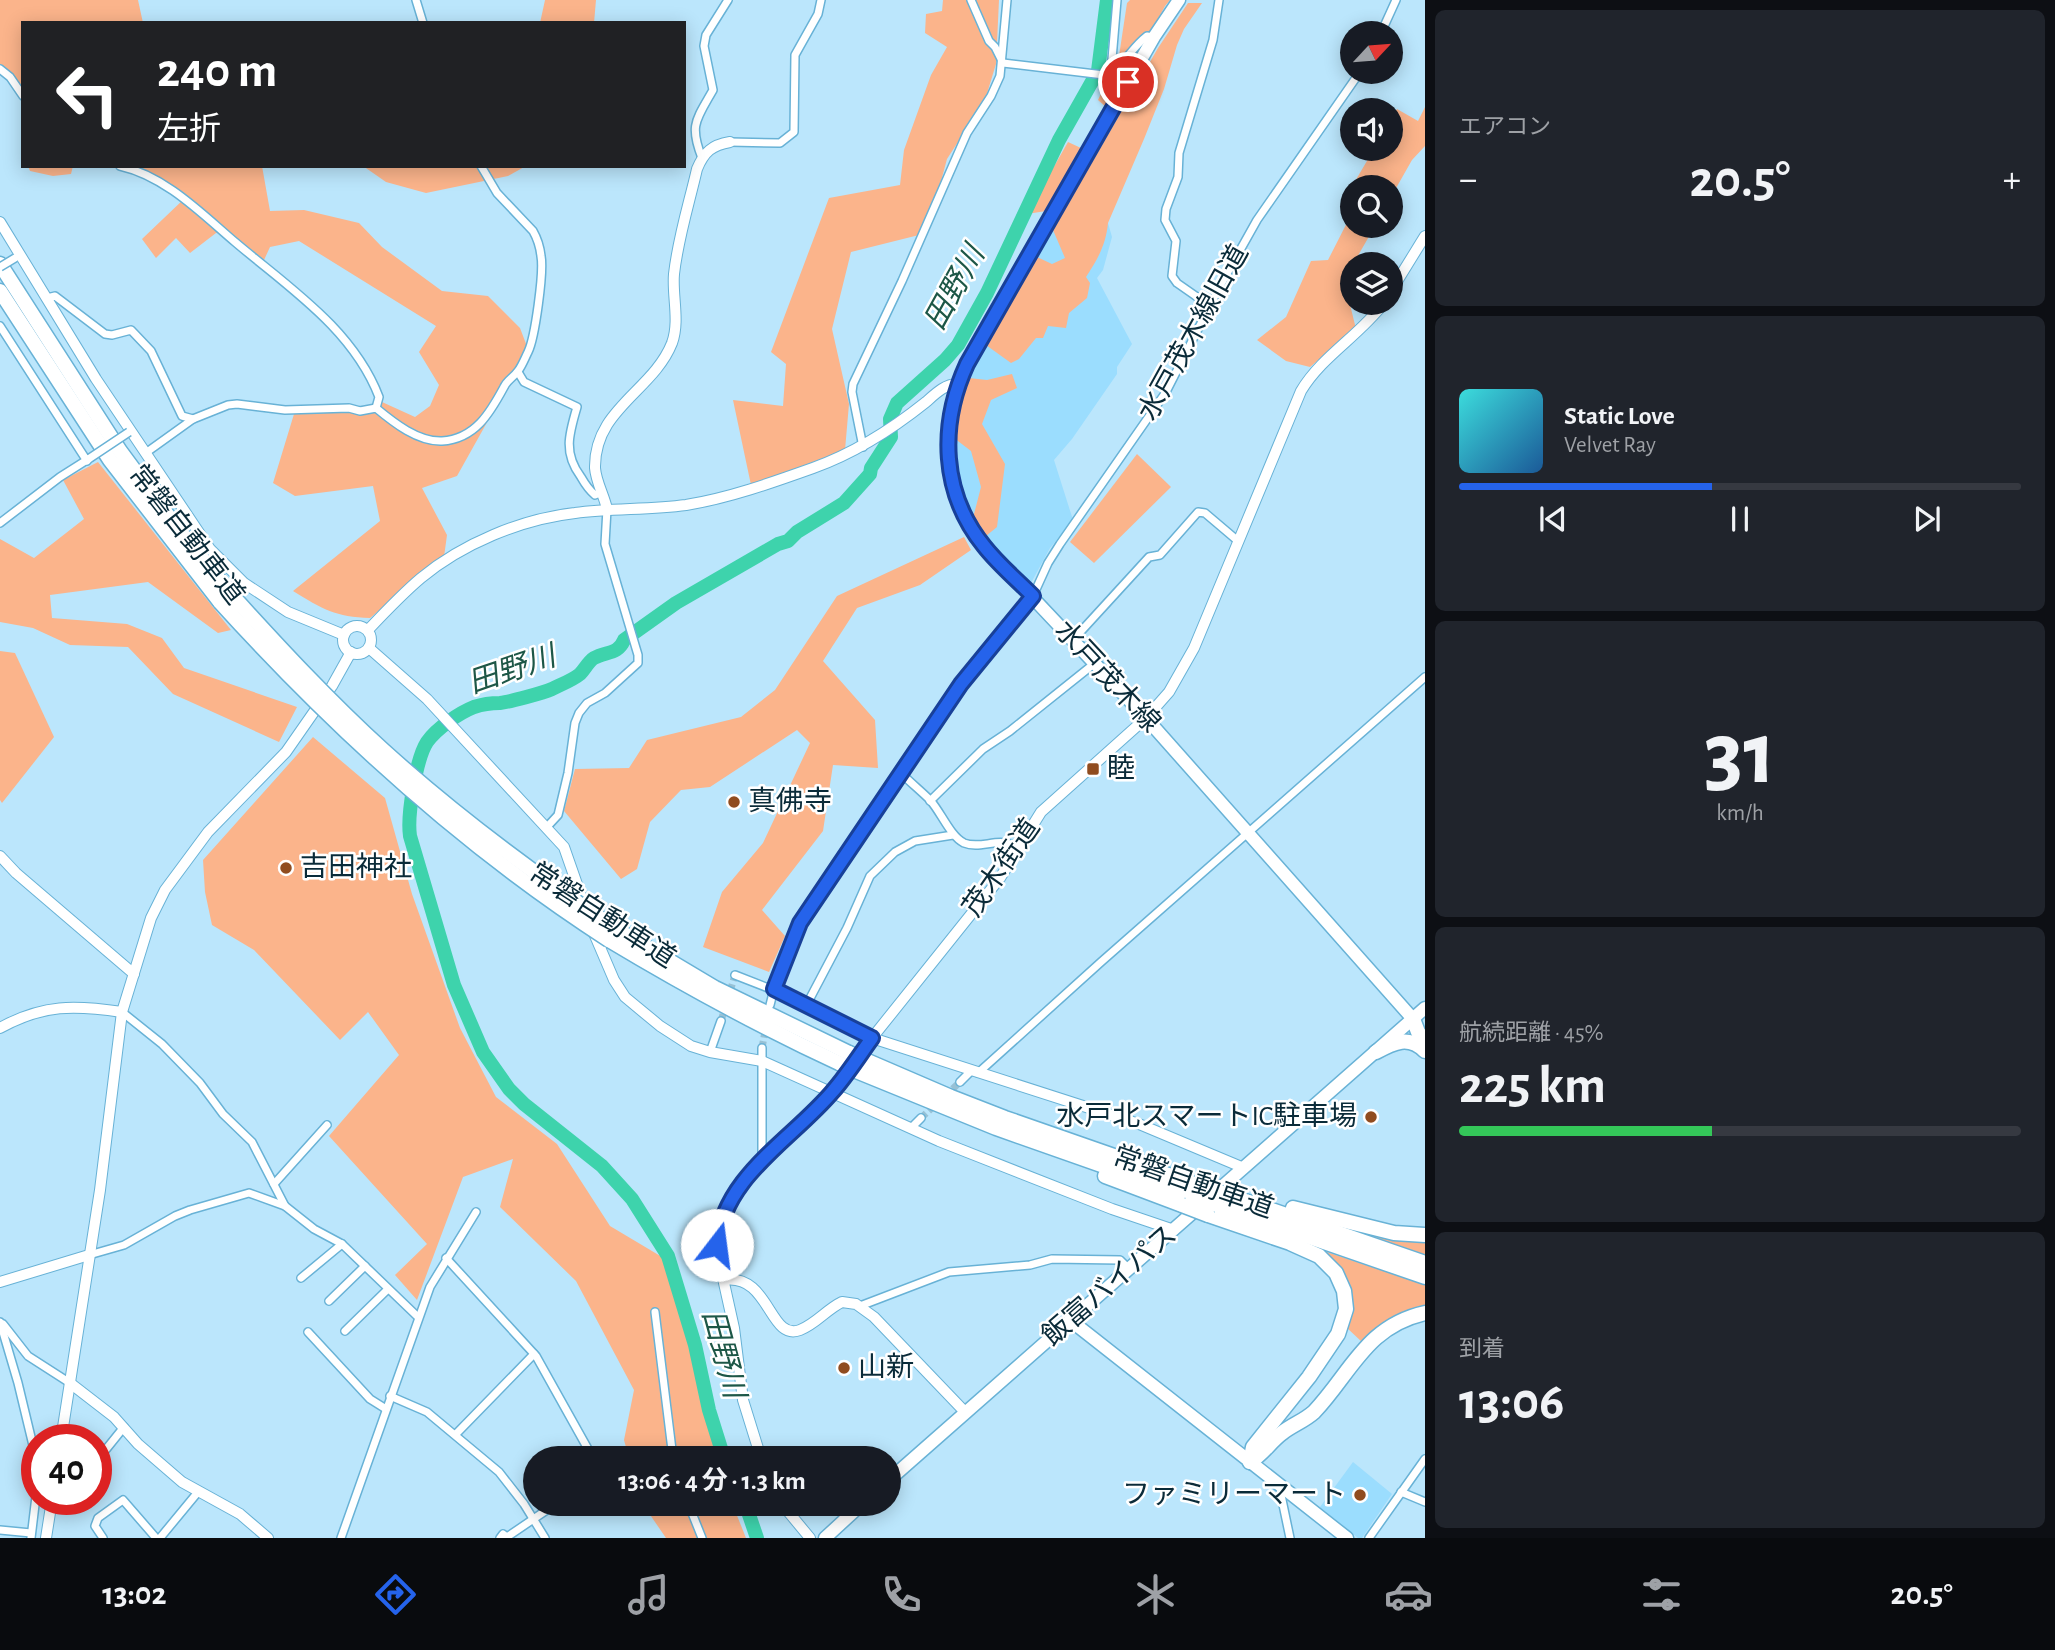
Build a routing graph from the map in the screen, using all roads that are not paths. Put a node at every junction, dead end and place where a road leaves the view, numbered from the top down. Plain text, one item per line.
1 (416, 0) edge
2 (728, 0) edge
3 (821, 0) edge
4 (971, 0) edge
5 (1007, 0) edge
6 (1117, 0) edge
7 (1179, 0) edge
8 (1219, 0) edge
9 (1396, 0) edge
10 (422, 21) edge
11 (1386, 21) edge
12 (1154, 37) junction
13 (1003, 63) junction
14 (0, 69) edge
15 (1107, 73) junction
16 (1352, 84) edge
17 (21, 93) edge
18 (730, 142) joint
19 (702, 158) junction
20 (126, 168) edge
21 (482, 168) edge
22 (0, 222) edge
23 (1425, 236) edge
24 (18, 256) junction
25 (0, 266) edge
26 (1403, 272) edge
27 (0, 291) edge
28 (47, 298) junction
29 (1210, 306) junction
30 (1374, 315) edge
31 (0, 326) edge
32 (518, 372) junction
33 (957, 384) junction
34 (376, 408) junction
35 (193, 419) junction
36 (131, 431) junction
37 (863, 447) junction
38 (147, 452) junction
39 (89, 460) junction
40 (602, 492) junction
41 (607, 509) junction
42 (0, 523) edge
43 (1238, 541) junction
44 (1033, 596) junction
45 (225, 598) junction
46 (368, 630) junction
47 (344, 635) junction
48 (1073, 640) junction
49 (369, 648) junction
50 (351, 652) junction
51 (1095, 663) junction
52 (1425, 677) edge
53 (1146, 718) junction
54 (902, 774) junction
55 (930, 801) junction
56 (546, 828) junction
57 (1249, 833) junction
58 (953, 835) junction
59 (1017, 847) junction
60 (0, 856) edge
61 (134, 974) junction
62 (735, 975) dead end
63 (774, 989) junction
64 (807, 1004) junction
65 (770, 1005) dead end
66 (1425, 1008) edge
67 (122, 1012) junction
68 (1413, 1019) junction
69 (721, 1021) tunnel mouth
70 (0, 1028) edge
71 (853, 1029) joint
72 (1425, 1029) edge
73 (872, 1038) junction
74 (1425, 1042) edge
75 (762, 1048) tunnel mouth
76 (710, 1052) junction
77 (1376, 1052) junction
78 (1425, 1052) edge
79 (762, 1061) junction
80 (865, 1065) junction
81 (974, 1072) junction
82 (960, 1082) tunnel mouth
83 (833, 1091) junction
84 (921, 1118) tunnel mouth
85 (327, 1125) dead end
86 (911, 1128) junction
87 (762, 1159) junction
88 (1244, 1168) junction
89 (274, 1184) junction
90 (1197, 1193) junction
91 (1222, 1201) junction
92 (285, 1206) junction
93 (476, 1212) dead end
94 (1174, 1230) junction
95 (1425, 1235) edge
96 (342, 1244) junction
97 (89, 1255) junction
98 (446, 1258) junction
99 (1425, 1263) edge
100 (365, 1266) junction
101 (1129, 1269) junction
102 (1425, 1277) edge
103 (301, 1278) dead end
104 (724, 1280) junction
105 (0, 1282) edge
106 (388, 1289) junction
107 (329, 1301) dead end
108 (860, 1306) junction
109 (655, 1312) dead end
110 (1425, 1313) edge
111 (418, 1317) junction
112 (1070, 1320) junction
113 (0, 1321) edge
114 (345, 1331) dead end
115 (308, 1332) dead end
116 (534, 1354) junction
117 (70, 1383) junction
118 (390, 1396) junction
119 (386, 1409) junction
120 (965, 1412) junction
121 (28, 1424) edge
122 (64, 1424) edge
123 (124, 1427) junction
124 (456, 1434) junction
125 (112, 1442) edge
126 (586, 1446) edge
127 (672, 1446) edge
128 (757, 1446) edge
129 (1425, 1459) edge
130 (1250, 1462) junction
131 (901, 1469) edge
132 (1281, 1486) junction
133 (198, 1492) junction
134 (1401, 1492) junction
135 (1425, 1502) edge
136 (34, 1515) edge
137 (50, 1515) edge
138 (539, 1516) edge
139 (693, 1516) edge
140 (792, 1516) edge
141 (849, 1516) edge
142 (534, 1520) junction
143 (0, 1530) edge
144 (31, 1536) edge
145 (262, 1536) edge
146 (46, 1538) edge
147 (103, 1538) edge
148 (158, 1538) edge
149 (341, 1538) edge
150 (500, 1538) edge
151 (545, 1538) edge
152 (702, 1538) edge
153 (810, 1538) edge
154 (825, 1538) edge
155 (1290, 1538) edge
156 (1347, 1538) edge
157 (1369, 1538) edge

1 - 10 street
2 - 19 street
3 - 18 street
4 - 13 street
5 - 13 street
6 - 15 street
7 - 12 main road, 水戸茂木線
8 - 29 street
9 - 11 street
12 - 15 street
12 - 33 main road, 水戸茂木線
13 - 15 street
13 - 37 street
14 - 17 street
16 - 29 street, 水戸茂木線旧道
18 - 19 street
19 - 40 street
20 - 34 street
21 - 32 street
22 - 24 street
23 - 26 street
24 - 25 street, bridge
24 - 28 street
25 - 45 highway, 常磐自動車道
27 - 45 highway, 常磐自動車道
28 - 35 street
28 - 36 street
29 - 44 street, 水戸茂木線旧道
30 - 43 street, 茂木街道
31 - 39 street
32 - 34 street
32 - 40 street
33 - 37 street
33 - 44 main road, 水戸茂木線
34 - 35 street
35 - 38 street
36 - 38 street
36 - 39 street, bridge
37 - 41 street
38 - 47 street
39 - 42 street
40 - 41 street
41 - 46 street
41 - 56 street
43 - 48 street
43 - 53 street, 茂木街道
44 - 48 main road, 水戸茂木線
44 - 54 street, 水戸茂木線旧道
45 - 80 highway, 常磐自動車道, bridge
46 - 47 street
46 - 49 street
47 - 50 street
48 - 51 main road, 水戸茂木線
49 - 50 street
49 - 56 street
50 - 61 street
51 - 53 main road, 水戸茂木線
51 - 55 street
52 - 57 street
53 - 57 main road, 水戸茂木線
53 - 59 street, 茂木街道
54 - 55 street
54 - 63 street, 水戸茂木線旧道
55 - 58 street
56 - 76 street
57 - 68 main road, 水戸茂木線
57 - 81 street
58 - 59 street
58 - 64 street
59 - 73 street, 茂木街道
60 - 61 street
61 - 67 street
62 - 63 street
63 - 64 street
63 - 65 street, 水戸茂木線旧道
64 - 71 street
66 - 68 main road, 飯富バイパス
67 - 70 street
67 - 89 street
67 - 97 street
68 - 72 highway
68 - 74 highway
68 - 77 main road, 飯富バイパス
69 - 76 street
71 - 73 street
73 - 81 street
73 - 83 street, 茂木街道
75 - 79 street
76 - 79 street
77 - 78 highway
77 - 88 main road, 飯富バイパス
79 - 83 street
79 - 87 street
80 - 90 highway
80 - 90 highway, 常磐自動車道
81 - 82 street
81 - 88 street
83 - 86 street
83 - 87 street, 茂木街道
84 - 86 street
85 - 89 street
86 - 94 street
87 - 104 street, 茂木街道
88 - 94 main road, 飯富バイパス
89 - 92 street
90 - 91 highway, bridge
90 - 91 highway
91 - 95 highway
91 - 99 highway, 常磐自動車道
91 - 102 highway, 常磐自動車道
91 - 130 highway
92 - 96 street
92 - 97 street
93 - 98 street
94 - 101 main road, 飯富バイパス
96 - 100 street
96 - 103 street
97 - 105 street
97 - 117 street
98 - 111 street
98 - 116 street
100 - 106 street
100 - 107 street
101 - 108 street
101 - 112 main road, 飯富バイパス
104 - 108 street
104 - 128 street, 茂木街道
106 - 111 street
106 - 114 street
108 - 120 street
109 - 127 street
110 - 130 highway
111 - 118 street
112 - 120 main road, 飯富バイパス
112 - 130 main road
113 - 117 street
113 - 121 street
115 - 119 street
116 - 124 street
116 - 126 street
117 - 122 street
117 - 123 street
118 - 119 street
118 - 124 street
119 - 149 street
120 - 131 main road, 飯富バイパス
123 - 125 street
123 - 133 street
124 - 142 street
129 - 134 street
130 - 132 main road
132 - 155 street
132 - 156 main road
133 - 145 street
133 - 148 street
134 - 135 street
134 - 157 street
136 - 144 street
137 - 146 street
138 - 142 street
139 - 152 street
140 - 153 street
141 - 154 main road
142 - 150 street
142 - 151 street
143 - 144 street
147 - 148 street

